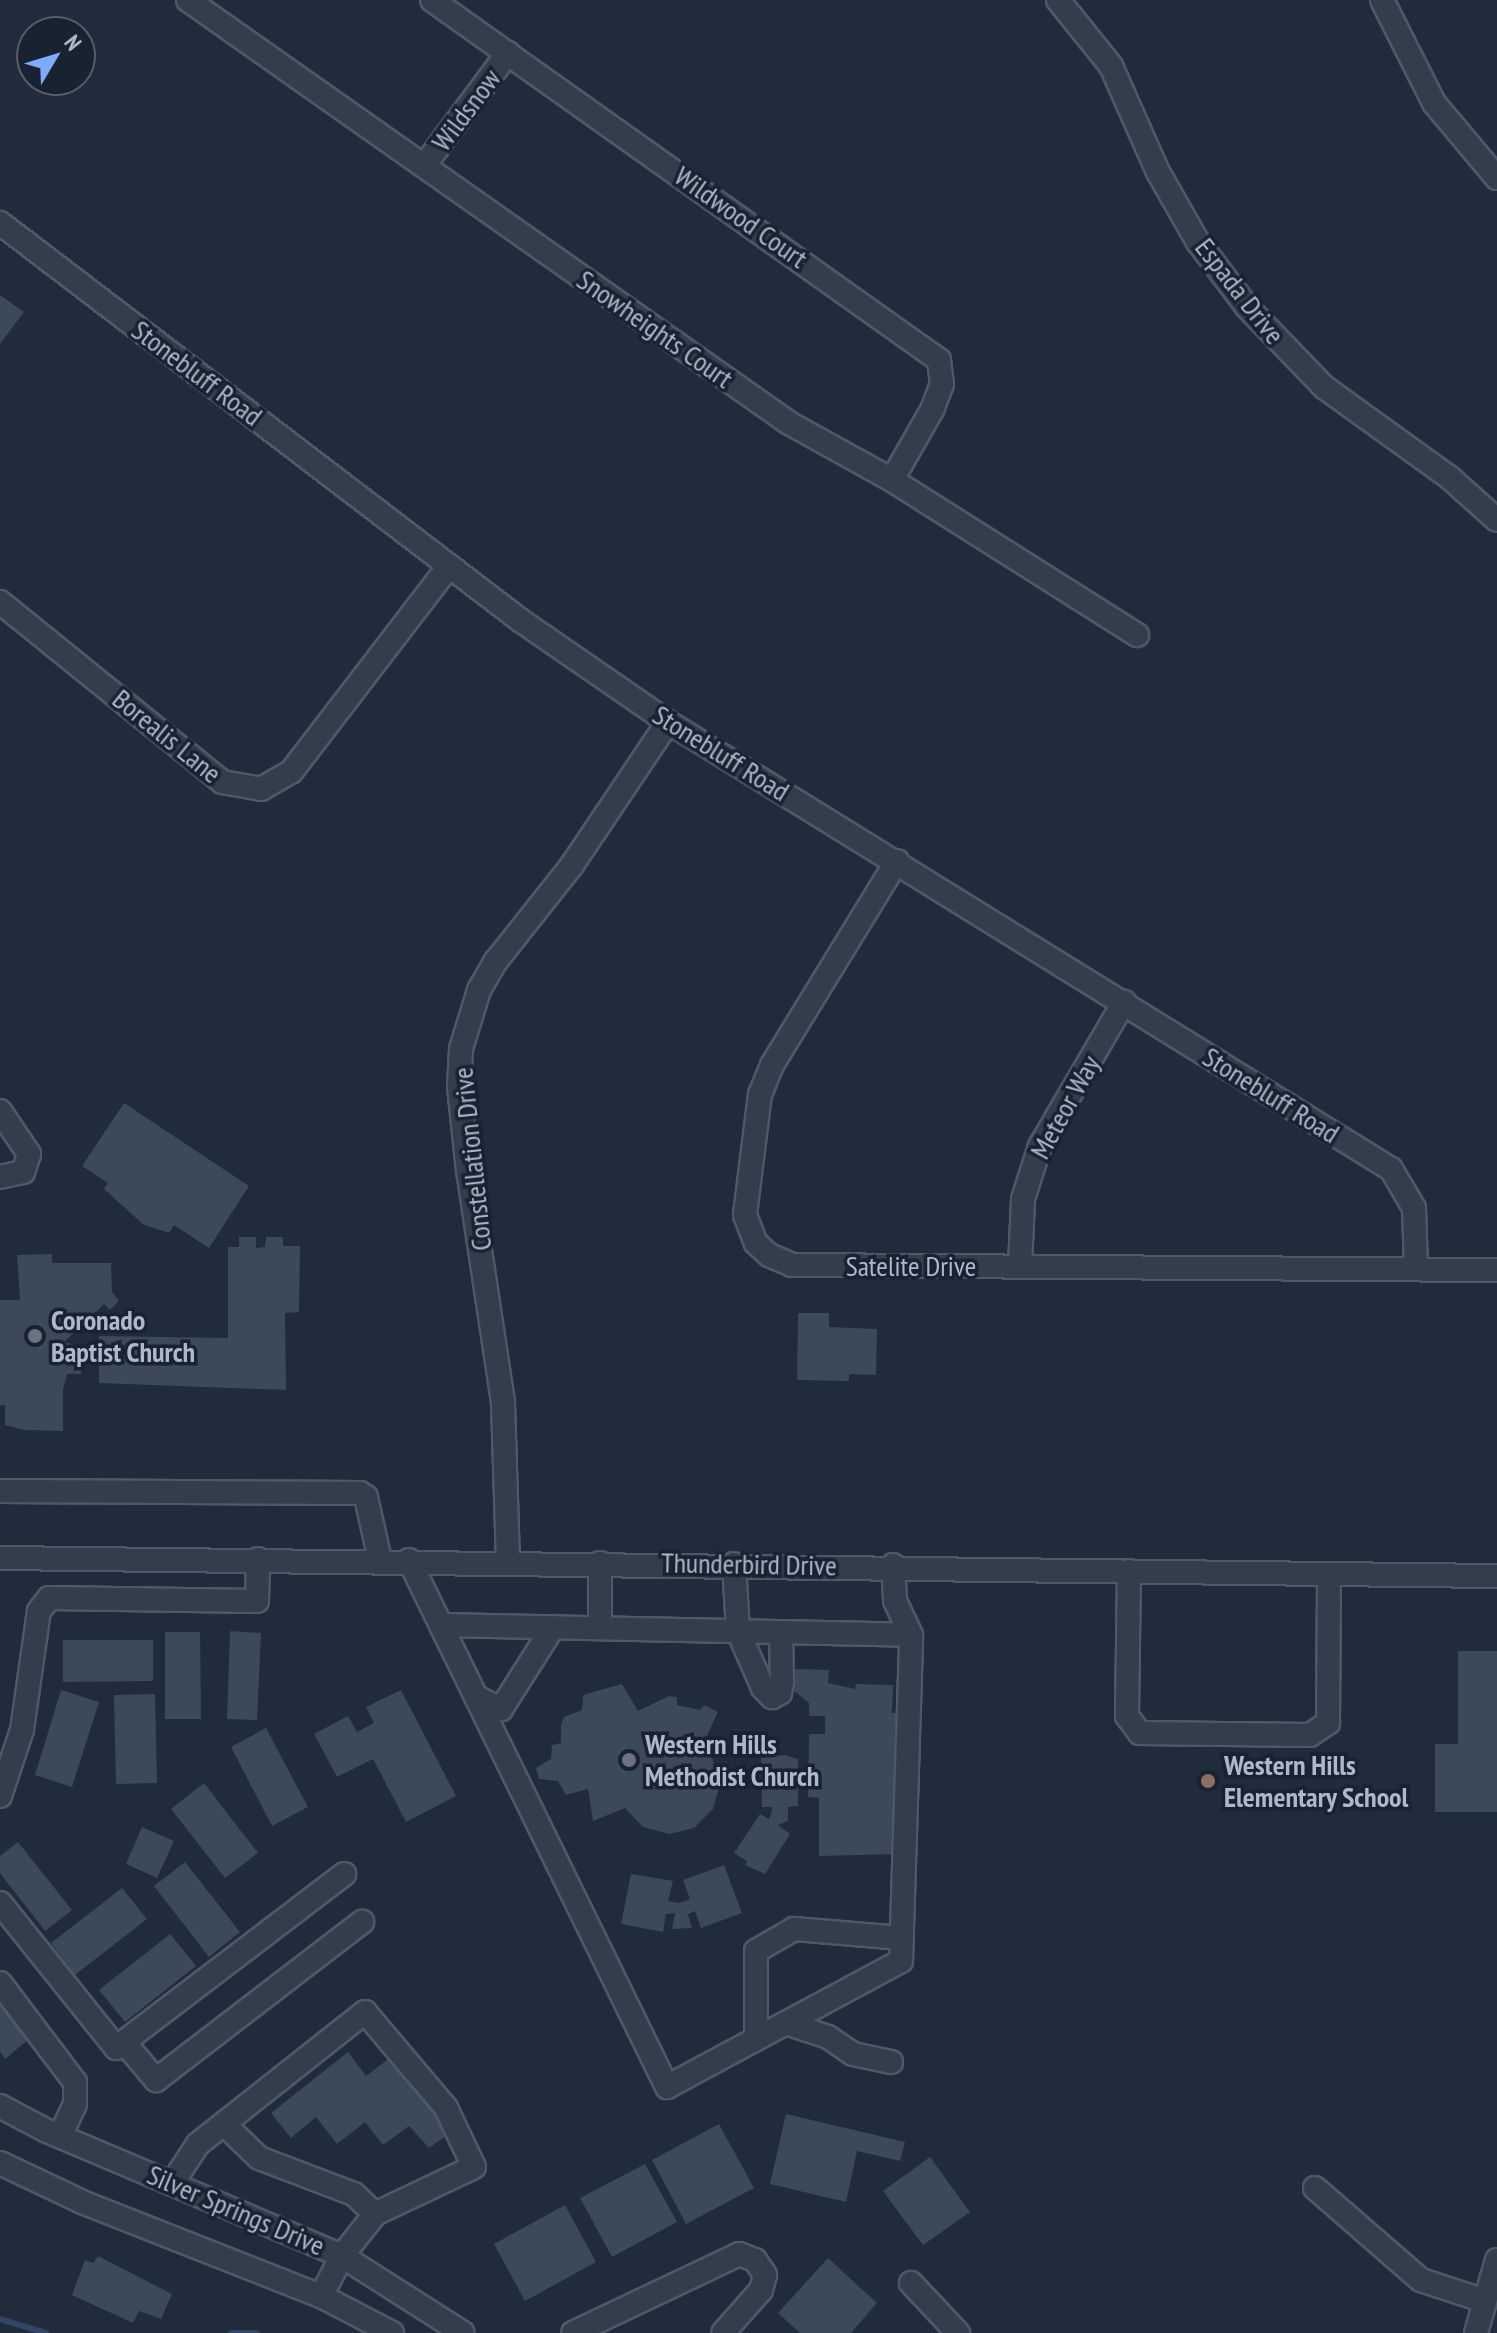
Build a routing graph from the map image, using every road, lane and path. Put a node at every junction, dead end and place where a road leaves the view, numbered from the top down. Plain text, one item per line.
1 (188, 0) edge
2 (432, 0) edge
3 (1058, 0) edge
4 (1382, 0) edge
5 (508, 53) junction
6 (424, 166) junction
7 (1497, 178) edge
8 (0, 223) edge
9 (892, 480) junction
10 (1497, 520) edge
11 (449, 566) junction
12 (0, 602) edge
13 (1137, 635) dead end
14 (668, 722) junction
15 (897, 861) junction
16 (1124, 1002) junction
17 (3, 1117) edge
18 (0, 1177) edge
19 (1020, 1266) junction
20 (1416, 1269) junction
21 (1497, 1270) edge
22 (0, 1491) edge
23 (0, 1558) edge
24 (258, 1559) junction
25 (380, 1560) junction
26 (409, 1560) junction
27 (508, 1562) junction
28 (600, 1563) junction
29 (734, 1564) junction
30 (893, 1565) junction
31 (1129, 1571) junction
32 (1329, 1574) junction
33 (1497, 1576) edge
34 (441, 1625) junction
35 (553, 1627) junction
36 (600, 1628) junction
37 (738, 1631) junction
38 (781, 1632) junction
39 (911, 1635) junction
40 (476, 1697) junction
41 (0, 1796) edge
42 (344, 1874) dead end
43 (0, 1903) edge
44 (362, 1922) dead end
45 (902, 1938) junction
46 (0, 1983) edge
47 (786, 2023) junction
48 (756, 2039) junction
49 (124, 2042) junction
50 (891, 2062) dead end
51 (0, 2106) edge
52 (224, 2124) junction
53 (60, 2136) junction
54 (0, 2163) edge
55 (173, 2182) junction
56 (1315, 2188) dead end
57 (375, 2214) junction
58 (342, 2256) junction
59 (1497, 2260) edge
60 (911, 2283) dead end
61 (321, 2296) junction
62 (1482, 2300) junction
63 (392, 2333) edge
64 (463, 2333) edge
65 (573, 2333) edge
66 (723, 2333) edge
67 (958, 2333) edge
68 (1476, 2333) edge

1 - 6 street, Snowheights Court
2 - 5 street, Wildwood Court
3 - 10 street, Espada Drive
4 - 7 street
5 - 6 street, Wildsnow
5 - 9 street, Wildwood Court
6 - 9 street, Snowheights Court
8 - 11 street, Stonebluff Road
9 - 13 street, Snowheights Court
11 - 12 street, Borealis Lane
11 - 14 street, Stonebluff Road
14 - 15 street, Stonebluff Road
14 - 27 street, Constellation Drive
15 - 16 street, Stonebluff Road
15 - 19 street, Satelite Drive
16 - 19 street, Meteor Way
16 - 20 street, Stonebluff Road
17 - 18 street
19 - 20 street, Satelite Drive
20 - 21 street, Satelite Drive
22 - 25 street
23 - 24 street, Thunderbird Drive
24 - 25 street, Thunderbird Drive
24 - 41 street
25 - 26 street, Thunderbird Drive
26 - 27 street, Thunderbird Drive
26 - 34 street
27 - 28 street, Thunderbird Drive
28 - 29 street, Thunderbird Drive
28 - 36 street
29 - 30 street, Thunderbird Drive
29 - 37 street
30 - 31 street, Thunderbird Drive
30 - 39 street
31 - 32 street, Thunderbird Drive
31 - 32 street
32 - 33 street, Thunderbird Drive
34 - 35 street
34 - 40 street
35 - 36 street
35 - 40 street
36 - 37 street
37 - 38 street
37 - 38 street
38 - 39 street
39 - 45 street
40 - 48 street
42 - 49 street
43 - 49 street
44 - 49 street
45 - 47 street
45 - 48 street
46 - 53 street
47 - 48 street
47 - 50 street
51 - 53 street, Silver Springs Drive
52 - 55 street
52 - 57 street
52 - 57 street
53 - 55 street, Silver Springs Drive
54 - 61 street, Silver Springs Drive
55 - 58 street, Silver Springs Drive
56 - 62 street
57 - 58 street
58 - 61 street
58 - 64 street, Silver Springs Drive
59 - 62 street
60 - 67 street
61 - 63 street, Silver Springs Drive
62 - 68 street
65 - 66 street

